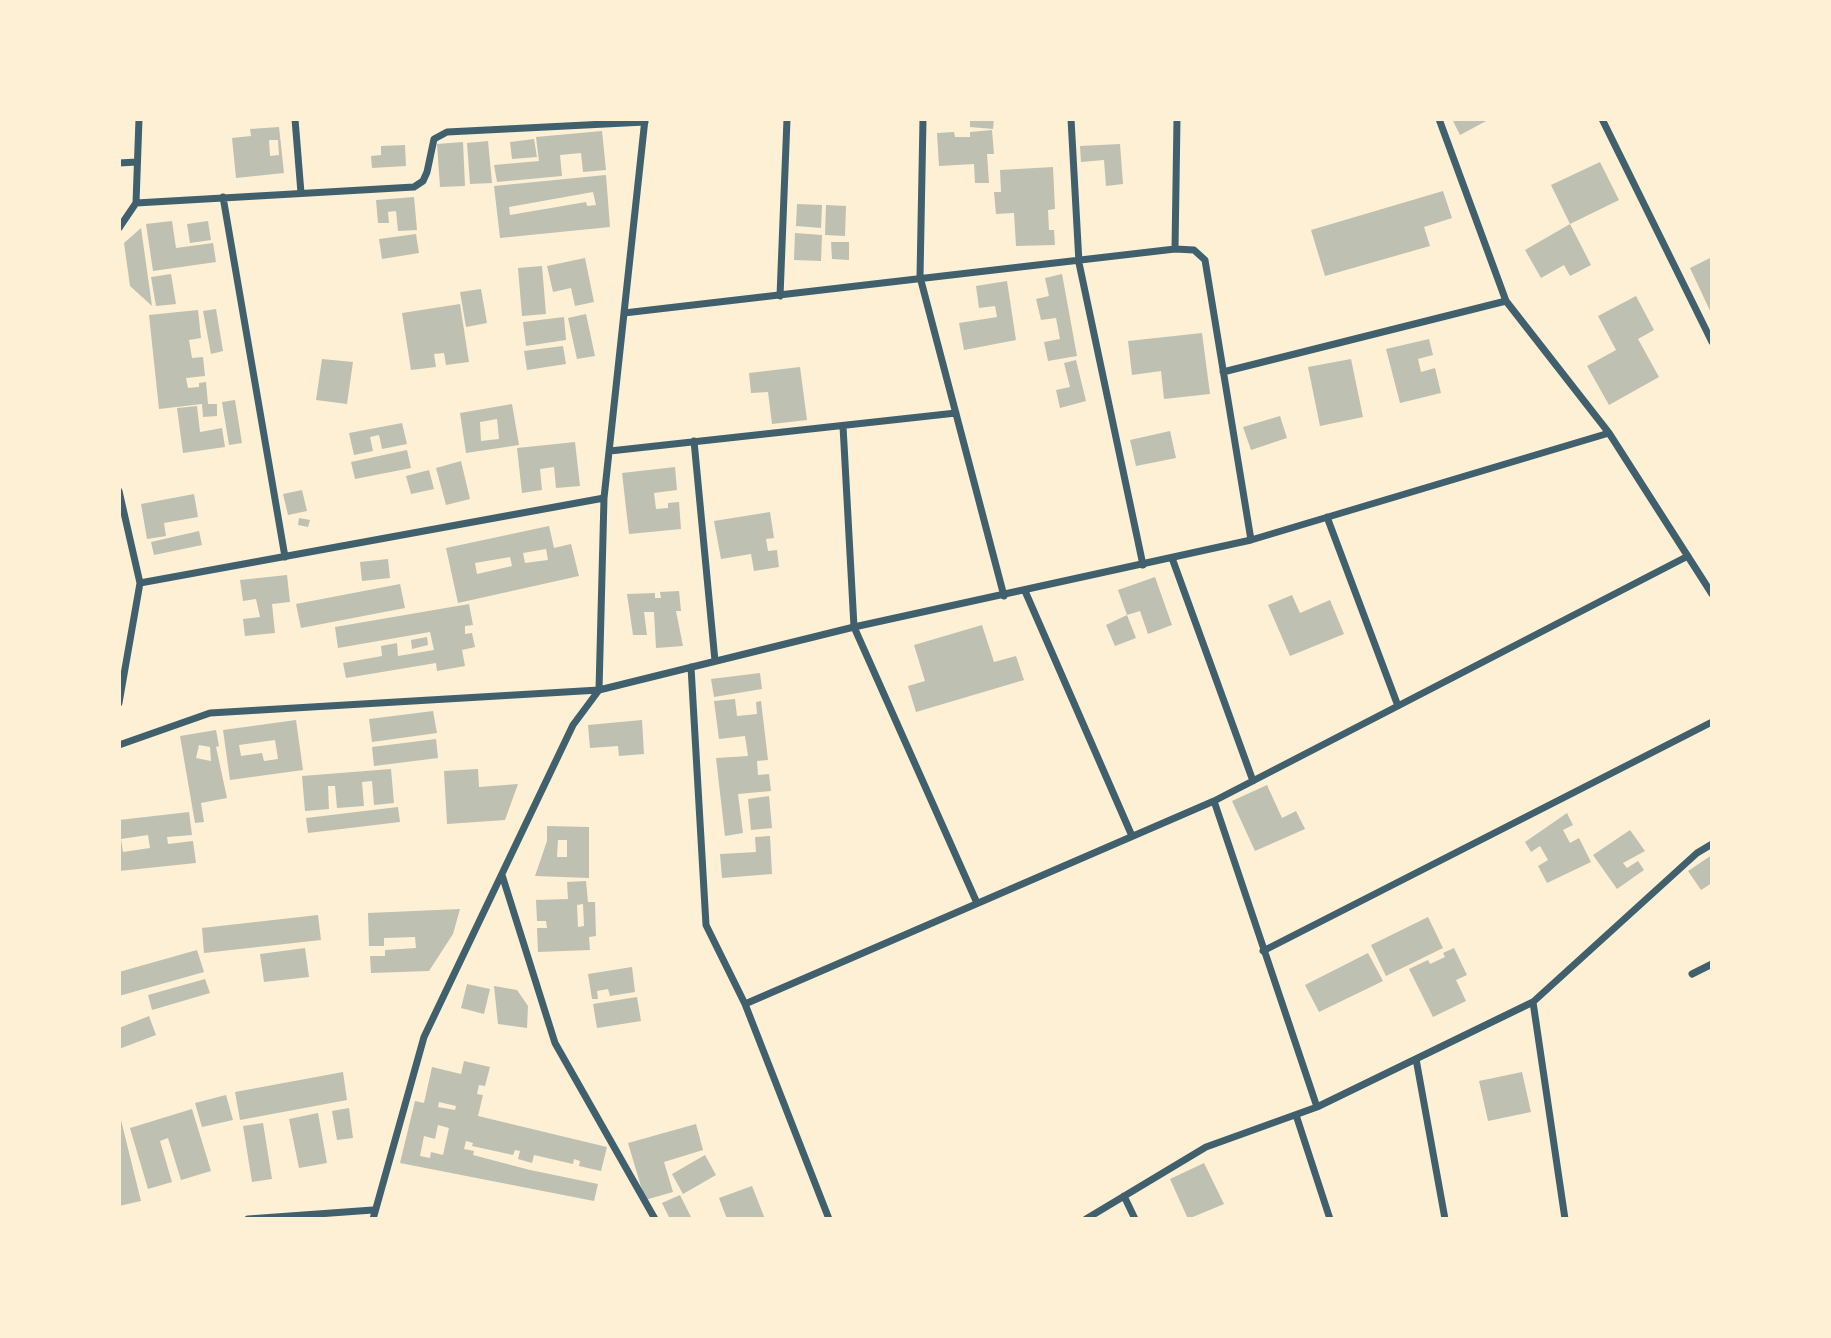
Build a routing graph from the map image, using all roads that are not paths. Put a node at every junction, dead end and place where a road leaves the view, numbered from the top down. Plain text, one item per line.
1 (139, 119) edge
2 (295, 119) edge
3 (787, 119) edge
4 (923, 119) edge
5 (1071, 119) edge
6 (1177, 119) edge
7 (1439, 119) edge
8 (1602, 119) edge
9 (645, 121) edge
10 (137, 162) junction
11 (119, 163) edge
12 (301, 193) junction
13 (223, 197) junction
14 (136, 203) junction
15 (119, 228) edge
16 (1175, 249) junction
17 (1079, 262) junction
18 (920, 277) junction
19 (780, 296) junction
20 (1506, 301) junction
21 (625, 313) junction
22 (1712, 342) edge
23 (1223, 372) junction
24 (956, 413) junction
25 (843, 426) junction
26 (1609, 433) junction
27 (694, 441) junction
28 (610, 451) junction
29 (119, 491) edge
30 (604, 498) junction
31 (1327, 517) junction
32 (1251, 540) junction
33 (1688, 556) junction
34 (285, 557) junction
35 (1172, 558) junction
36 (1143, 565) junction
37 (140, 583) junction
38 (1025, 592) junction
39 (1712, 594) edge
40 (1004, 596) junction
41 (854, 627) junction
42 (715, 662) junction
43 (691, 667) junction
44 (599, 690) junction
45 (119, 704) edge
46 (1398, 705) junction
47 (1712, 722) edge
48 (119, 745) edge
49 (1253, 781) junction
50 (1214, 801) junction
51 (1132, 836) junction
52 (1712, 844) edge
53 (502, 875) junction
54 (977, 903) junction
55 (1263, 951) junction
56 (1712, 964) edge
57 (1692, 974) dead end
58 (1532, 1002) junction
59 (745, 1004) junction
60 (1416, 1059) junction
61 (1317, 1107) junction
62 (1297, 1115) junction
63 (1124, 1196) junction
64 (373, 1210) junction
65 (248, 1219) edge
66 (373, 1219) edge
67 (655, 1219) edge
68 (829, 1219) edge
69 (1086, 1219) edge
70 (1135, 1219) edge
71 (1330, 1219) edge
72 (1445, 1219) edge
73 (1565, 1219) edge

1 - 10 street
2 - 12 street
3 - 19 street
4 - 18 street
5 - 17 street
6 - 16 street
7 - 20 street
8 - 22 street
9 - 12 street
9 - 21 street
10 - 11 street
10 - 14 street
12 - 13 street
13 - 14 street
13 - 34 street
14 - 15 street
16 - 17 street
16 - 23 street
17 - 18 street
17 - 36 street
18 - 19 street
18 - 24 street
19 - 21 street
20 - 23 street
20 - 26 street
21 - 28 street
23 - 32 street
24 - 25 street
24 - 40 street
25 - 27 street
25 - 41 street
26 - 31 street
26 - 33 street
27 - 28 street
27 - 42 street
28 - 30 street
29 - 37 street
30 - 34 street
30 - 44 street
31 - 32 street
31 - 46 street
32 - 35 street
33 - 39 street
33 - 46 street
34 - 37 street
35 - 36 street
35 - 49 street
36 - 38 street
37 - 45 street
38 - 40 street
38 - 51 street
40 - 41 street
41 - 42 street
41 - 54 street
42 - 43 street
43 - 44 street
43 - 59 street
44 - 48 street
44 - 53 street
46 - 49 street
47 - 55 street
49 - 50 street
50 - 51 street
50 - 55 street
51 - 54 street
52 - 58 street
53 - 64 street
53 - 67 street
54 - 59 street
55 - 61 street
56 - 57 street
58 - 60 street
58 - 73 street
59 - 68 street
60 - 61 street
60 - 72 street
61 - 62 street
62 - 63 street
62 - 71 street
63 - 69 street
63 - 70 street
64 - 65 street
64 - 66 street

